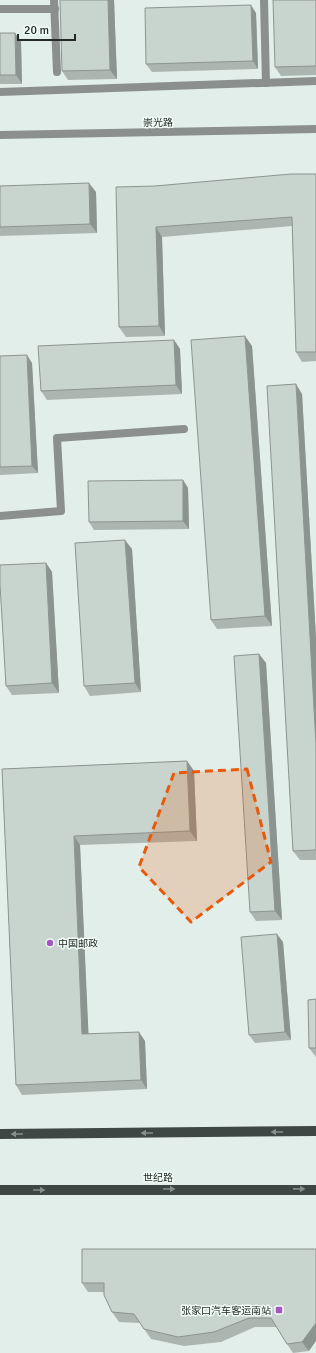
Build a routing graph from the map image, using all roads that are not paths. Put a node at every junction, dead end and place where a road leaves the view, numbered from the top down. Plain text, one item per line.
1 (54, 0) edge
2 (264, 0) edge
3 (0, 9) edge
4 (55, 9) junction
5 (57, 72) dead end
6 (316, 81) edge
7 (266, 83) junction
8 (0, 92) edge
9 (316, 129) edge
10 (0, 135) edge
11 (184, 429) dead end
12 (0, 516) edge
13 (316, 1132) edge
14 (0, 1134) edge
15 (0, 1190) edge
16 (316, 1190) edge

1 - 4 street
2 - 7 street
3 - 4 street
4 - 5 street
6 - 7 street
7 - 8 street
9 - 10 street, 崇光路
11 - 12 street
13 -> 14 main road
15 -> 16 main road, 世纪路

